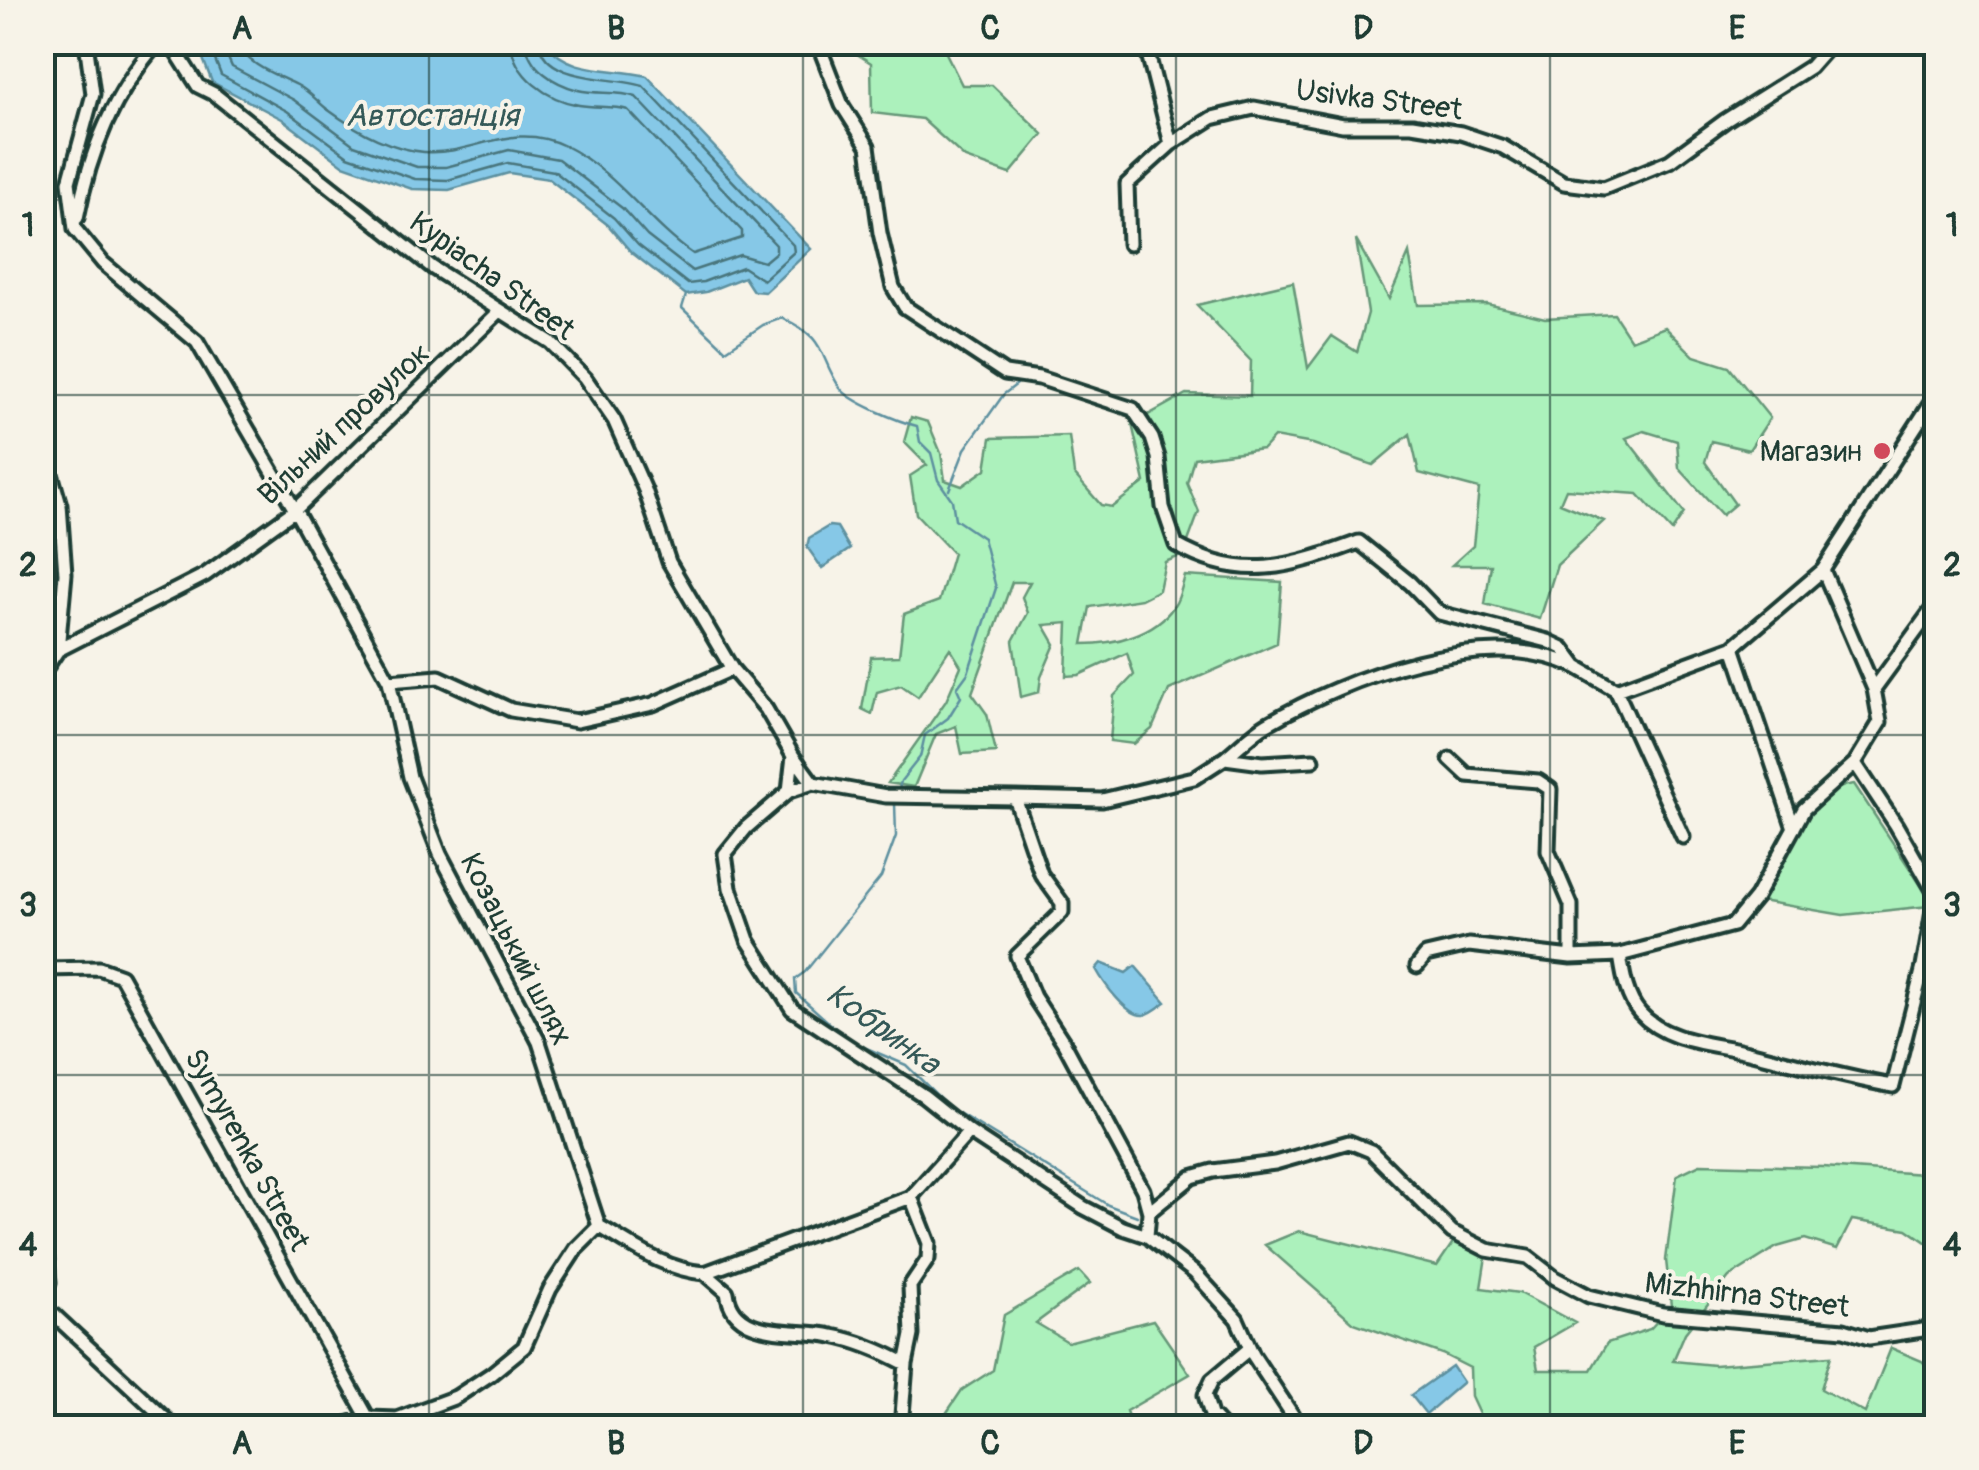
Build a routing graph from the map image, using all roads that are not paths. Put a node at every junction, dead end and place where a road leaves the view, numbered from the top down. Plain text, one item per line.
1 (86, 42) edge
2 (158, 42) edge
3 (170, 42) edge
4 (810, 42) edge
5 (1145, 42) edge
6 (1832, 42) edge
7 (1171, 144) junction
8 (75, 229) junction
9 (1129, 244) dead end
10 (500, 312) junction
11 (1936, 395) edge
12 (42, 442) edge
13 (296, 510) junction
14 (1823, 570) junction
15 (1936, 604) edge
16 (1733, 647) junction
17 (58, 650) junction
18 (1577, 667) junction
19 (732, 669) junction
20 (42, 674) edge
21 (390, 681) junction
22 (1874, 688) junction
23 (1616, 690) junction
24 (792, 756) junction
25 (1225, 758) junction
26 (1313, 760) dead end
27 (1450, 760) dead end
28 (1855, 764) junction
29 (813, 783) junction
30 (789, 792) junction
31 (1015, 798) junction
32 (1794, 828) junction
33 (1684, 836) dead end
34 (1936, 895) edge
35 (1620, 955) junction
36 (1571, 957) junction
37 (1417, 966) dead end
38 (42, 969) edge
39 (969, 1132) junction
40 (911, 1197) junction
41 (42, 1211) edge
42 (1148, 1212) junction
43 (599, 1226) junction
44 (1147, 1236) junction
45 (705, 1273) junction
46 (42, 1288) edge
47 (54, 1315) dead end
48 (1936, 1328) edge
49 (1250, 1348) junction
50 (906, 1364) junction
51 (368, 1418) junction
52 (174, 1428) edge
53 (333, 1428) edge
54 (901, 1428) edge
55 (1223, 1428) edge
56 (1301, 1428) edge

1 - 8 street
2 - 8 street
3 - 10 street, Kypiacha Street
4 - 18 street
5 - 7 street
6 - 7 street, Usivka Street
7 - 9 street, Usivka Street
8 - 13 street, Козацький шлях
10 - 13 street, Вільний провулок
10 - 19 street, Kypiacha Street
11 - 14 street
12 - 17 street
13 - 17 street, Вільний провулок
13 - 21 street, Козацький шлях
14 - 16 street
14 - 22 street
15 - 22 street
16 - 23 street
16 - 32 street
17 - 20 street
18 - 23 street
18 - 25 street
19 - 21 street
19 - 24 street, Kypiacha Street
21 - 43 street, Козацький шлях
22 - 28 street
23 - 33 street
24 - 29 street, Kypiacha Street
24 - 30 street
25 - 26 street
25 - 31 street
27 - 36 street
28 - 32 street
28 - 34 street
29 - 30 street
29 - 31 street
30 - 39 street
31 - 42 street
32 - 35 street
34 - 35 street
35 - 36 street
36 - 37 street
38 - 51 street, Symyrenka Street
39 - 40 street
39 - 44 street
40 - 45 street
40 - 50 street
41 - 46 street
42 - 44 street
42 - 48 street, Mizhhirna Street
43 - 45 street
43 - 51 street
44 - 49 street
45 - 50 street
47 - 52 street
49 - 55 street
49 - 56 street
50 - 54 street
51 - 53 street

